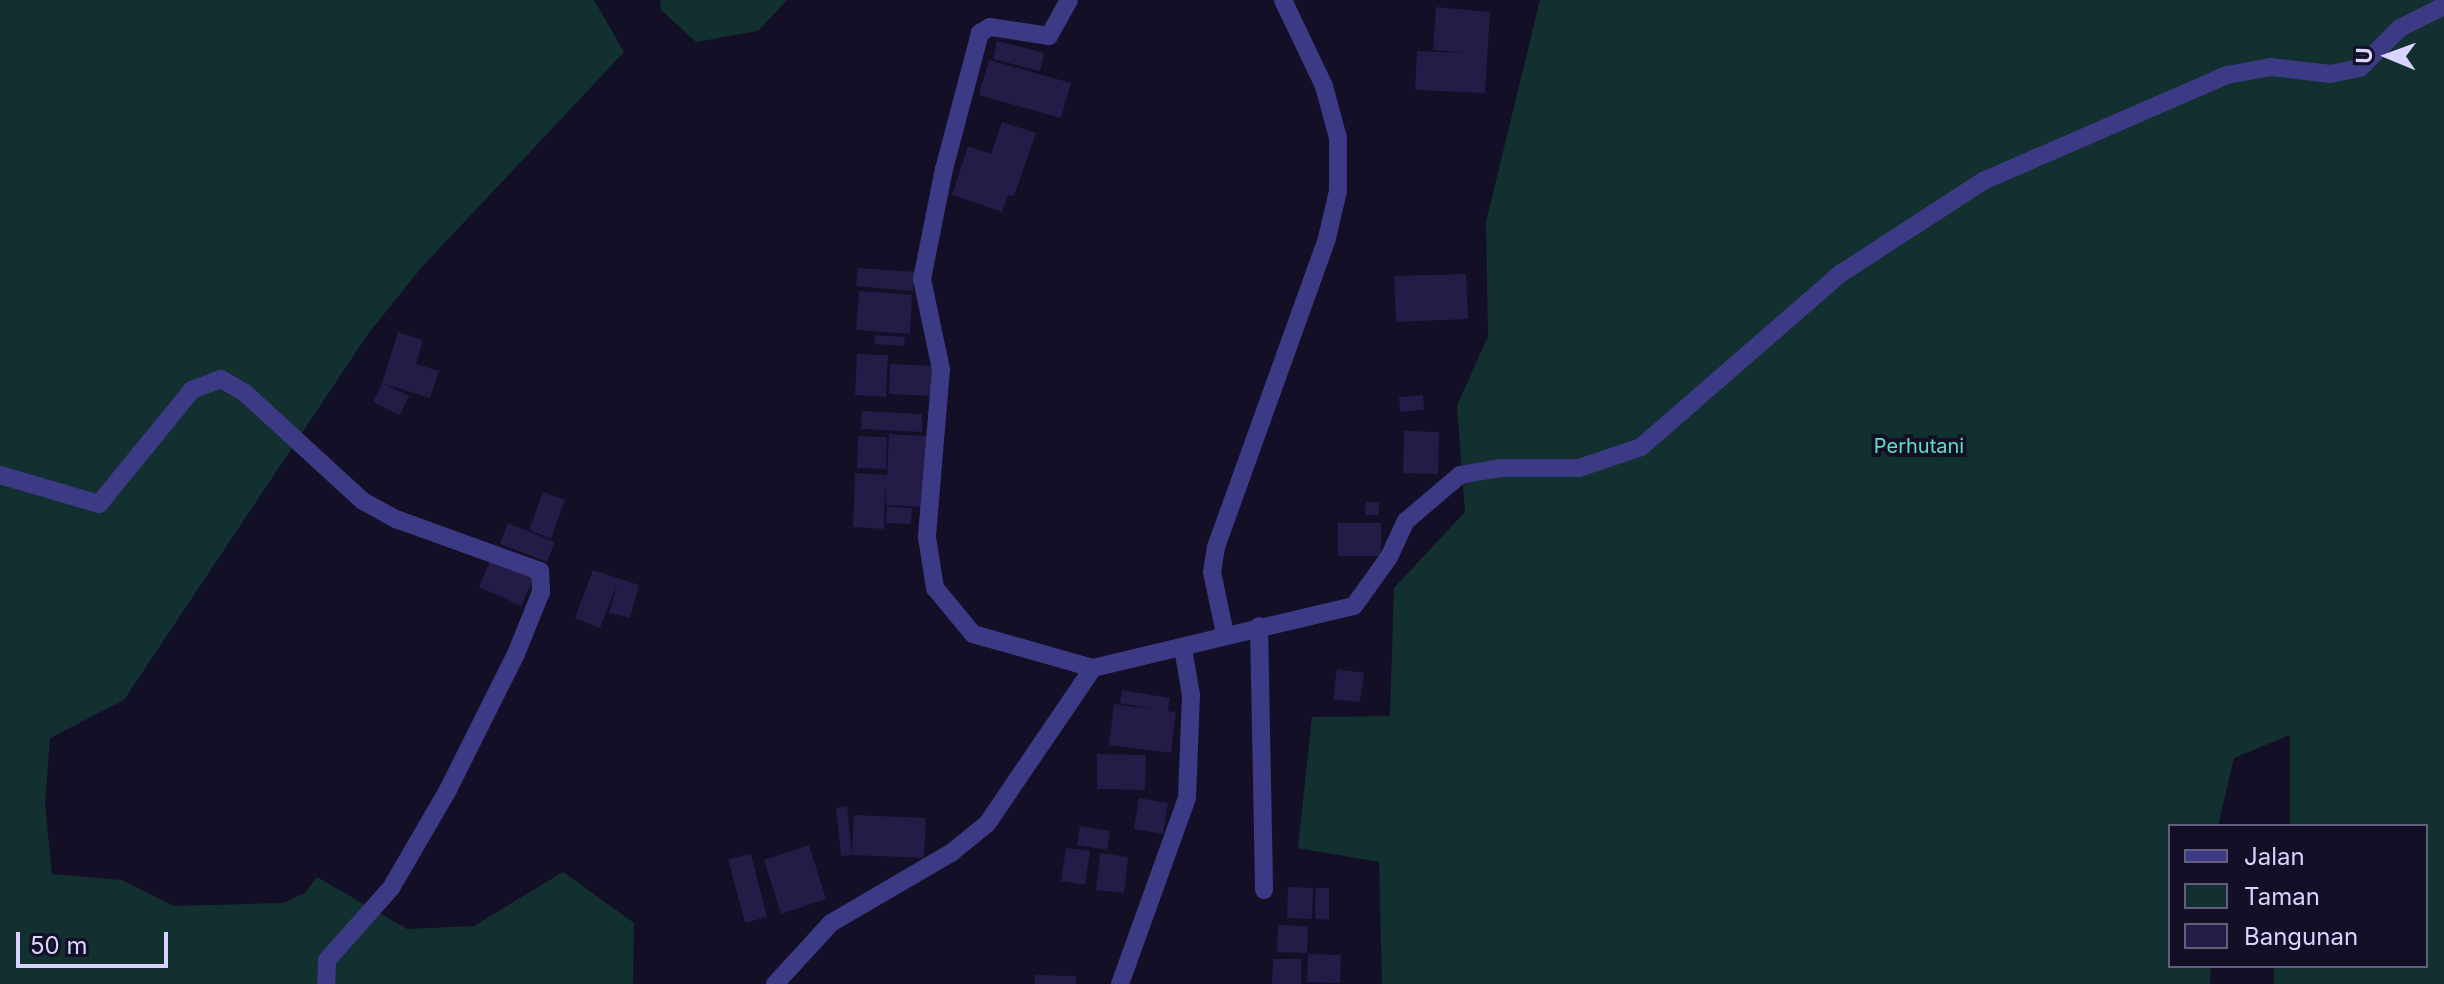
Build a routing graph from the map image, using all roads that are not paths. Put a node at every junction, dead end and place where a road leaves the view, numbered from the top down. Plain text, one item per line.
1 (1069, 0) edge
2 (1283, 0) edge
3 (2444, 6) edge
4 (0, 475) edge
5 (1259, 626) junction
6 (1225, 634) junction
7 (1183, 648) junction
8 (1093, 668) junction
9 (1264, 890) dead end
10 (326, 984) edge
11 (775, 984) edge
12 (1120, 984) edge

1 - 8 street
2 - 6 street
3 - 5 street
4 - 10 street
5 - 6 street
5 - 9 street
6 - 7 street
7 - 8 street
7 - 12 street
8 - 11 street

